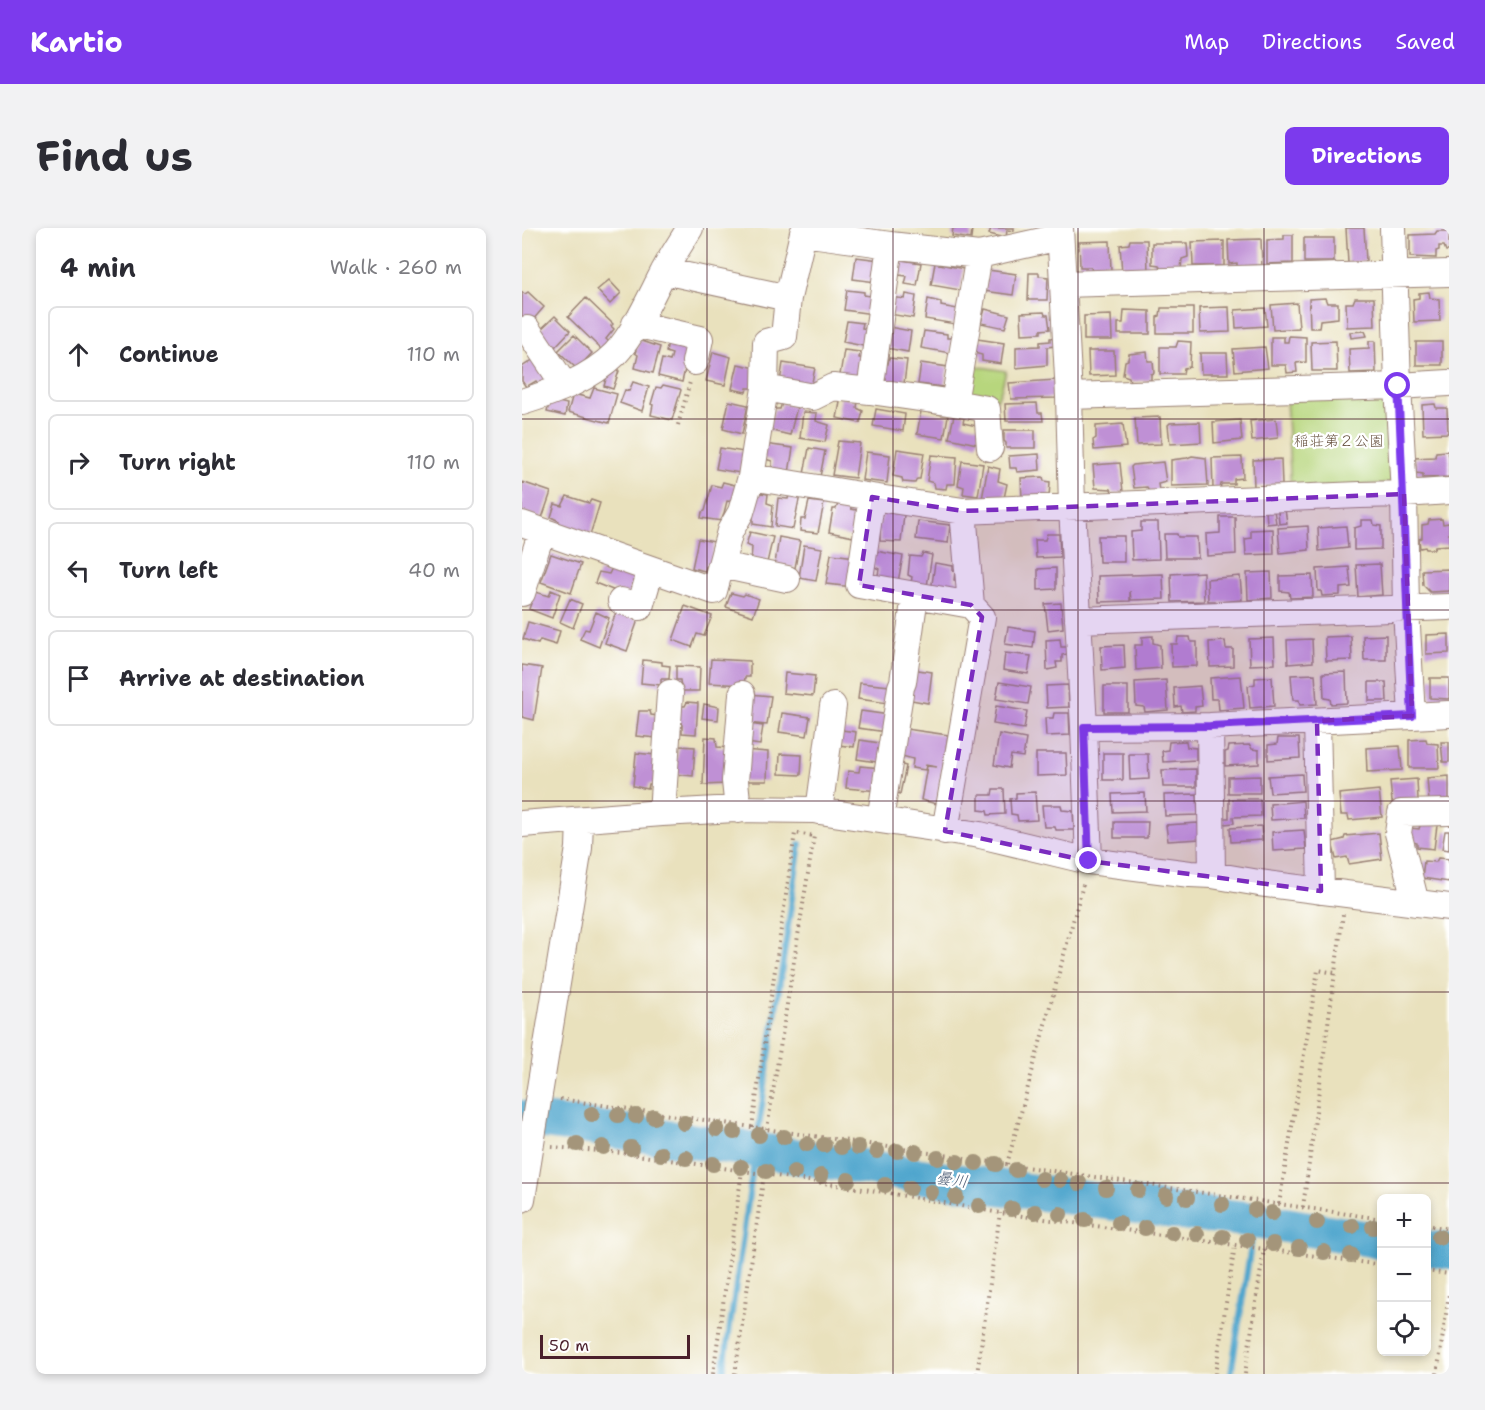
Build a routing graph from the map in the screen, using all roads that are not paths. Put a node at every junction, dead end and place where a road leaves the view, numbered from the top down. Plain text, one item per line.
1 (690, 228) edge
2 (1393, 228) edge
3 (804, 230) edge
4 (1060, 233) edge
5 (890, 245) junction
6 (979, 255) junction
7 (664, 271) junction
8 (1449, 273) edge
9 (1395, 274) junction
10 (1063, 284) junction
11 (788, 298) junction
12 (635, 324) junction
13 (527, 329) dead end
14 (695, 362) road end
15 (1449, 383) edge
16 (565, 386) junction
17 (1398, 386) junction
18 (765, 388) junction
19 (870, 391) junction
20 (1069, 396) junction
21 (522, 402) edge
22 (954, 403) junction
23 (990, 448) dead end
24 (751, 477) junction
25 (1449, 491) edge
26 (1404, 494) junction
27 (872, 497) junction
28 (1072, 507) junction
29 (963, 511) junction
30 (532, 528) edge
31 (721, 565) junction
32 (651, 569) junction
33 (787, 579) dead end
34 (522, 593) edge
35 (915, 595) junction
36 (621, 601) dead end
37 (971, 605) junction
38 (1449, 607) edge
39 (1407, 609) junction
40 (1078, 620) junction
41 (670, 693) dead end
42 (742, 694) dead end
43 (833, 706) dead end
44 (1449, 714) edge
45 (1412, 716) junction
46 (1317, 721) junction
47 (1210, 726) junction
48 (1084, 727) junction
49 (738, 810) junction
50 (819, 811) junction
51 (1449, 812) edge
52 (662, 813) junction
53 (580, 820) junction
54 (880, 820) junction
55 (522, 824) edge
56 (945, 831) junction
57 (1089, 861) junction
58 (1212, 875) junction
59 (1334, 892) junction
60 (1416, 903) junction
61 (1449, 907) edge
62 (522, 1200) edge

1 - 7 street
2 - 9 street
3 - 5 street
3 - 11 street
4 - 6 street
4 - 10 street
5 - 6 street
5 - 19 street
6 - 22 street
7 - 11 street
7 - 12 street
8 - 9 street
9 - 10 street
9 - 17 street
10 - 20 street
11 - 18 street
12 - 14 street
12 - 16 street
13 - 16 street
15 - 17 street
16 - 21 street
17 - 20 street
17 - 26 street
18 - 19 street
18 - 24 street
19 - 22 street
20 - 28 street
22 - 23 street
24 - 27 street
24 - 31 street
25 - 26 street
26 - 28 street
26 - 39 street
27 - 29 street
27 - 35 street
28 - 29 street
28 - 40 street
29 - 37 street
30 - 32 street
30 - 34 street
31 - 32 street
31 - 33 street
32 - 36 street
35 - 37 street
35 - 54 street
37 - 56 street
38 - 39 street
39 - 40 street
39 - 45 street
40 - 48 street
41 - 52 street
42 - 49 street
43 - 50 street
44 - 45 street
45 - 46 street
46 - 47 street
46 - 59 street
47 - 48 street
47 - 58 street
48 - 57 street
49 - 50 street
49 - 52 street
50 - 54 street
51 - 60 street
52 - 53 street
53 - 55 street
53 - 62 street
54 - 56 street
56 - 57 street
57 - 58 street
58 - 59 street
59 - 60 street
60 - 61 street

